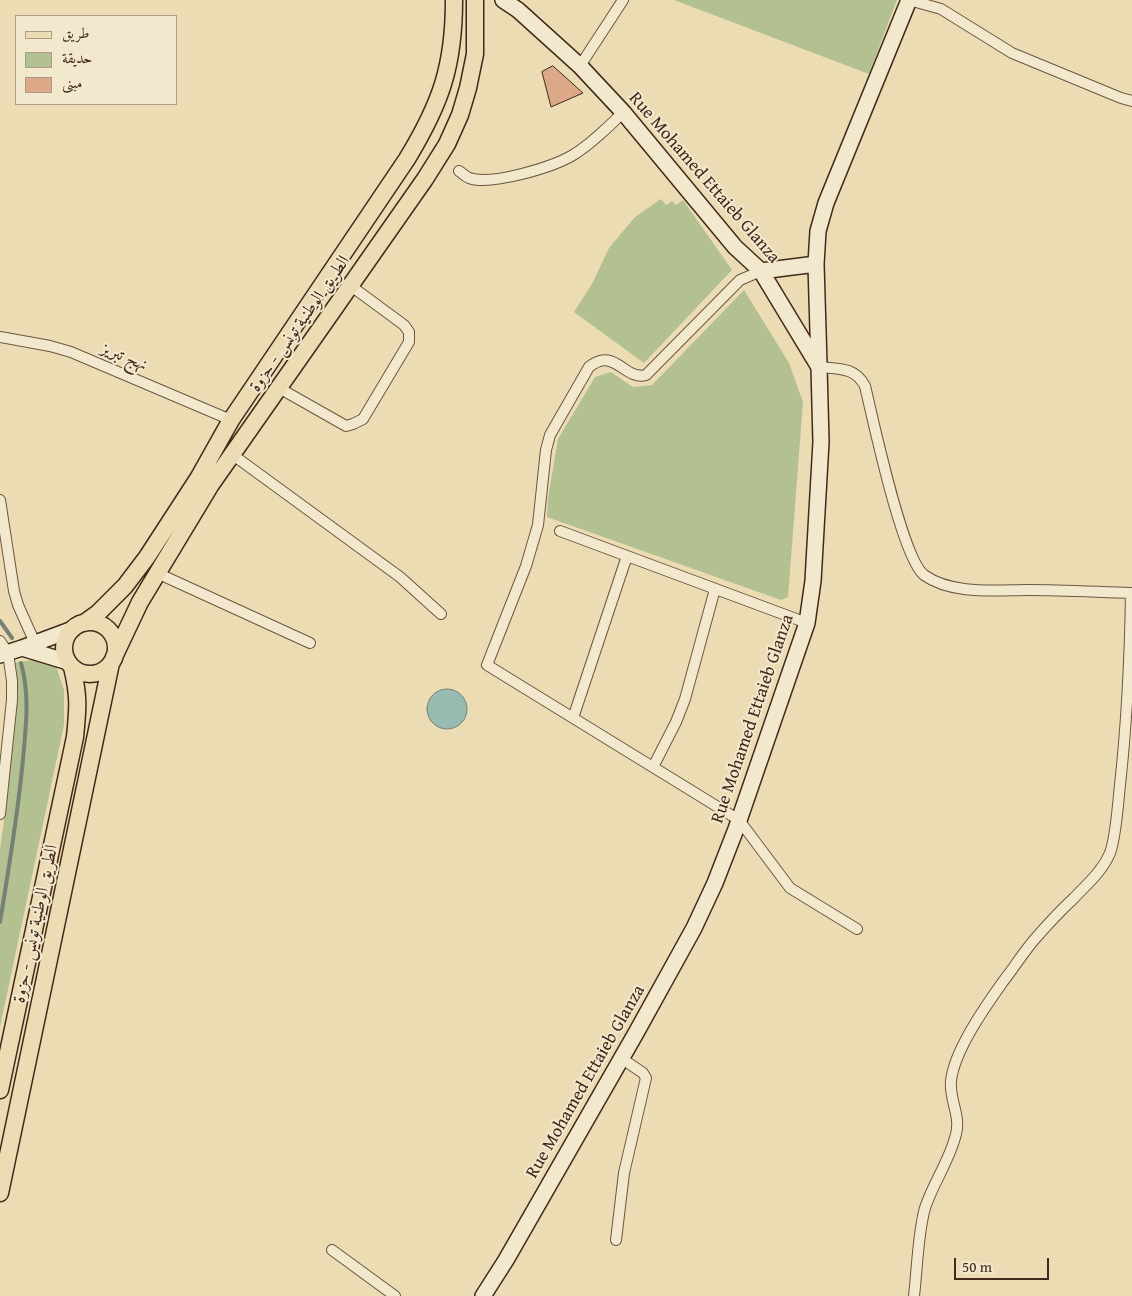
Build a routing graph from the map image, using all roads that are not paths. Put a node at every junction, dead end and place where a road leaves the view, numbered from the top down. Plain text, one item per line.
1 (454, 0) edge
2 (475, 0) edge
3 (504, 0) edge
4 (622, 0) edge
5 (909, 0) edge
6 (580, 66) junction
7 (1132, 101) edge
8 (623, 112) junction
9 (459, 171) dead end
10 (816, 264) junction
11 (761, 270) junction
12 (351, 286) junction
13 (0, 337) edge
14 (819, 367) junction
15 (279, 388) junction
16 (231, 420) junction
17 (233, 455) junction
18 (204, 482) junction
19 (0, 500) edge
20 (560, 531) dead end
21 (627, 556) junction
22 (157, 573) junction
23 (715, 589) junction
24 (1132, 593) edge
25 (441, 614) dead end
26 (807, 624) junction
27 (79, 626) junction
28 (310, 643) dead end
29 (13, 648) edge
30 (113, 660) junction
31 (70, 664) junction
32 (574, 718) junction
33 (653, 767) junction
34 (1, 799) edge
35 (0, 814) edge
36 (740, 820) junction
37 (46, 875) junction
38 (66, 878) junction
39 (857, 929) dead end
40 (621, 1058) junction
41 (0, 1090) edge
42 (0, 1193) edge
43 (616, 1240) dead end
44 (332, 1250) dead end
45 (395, 1296) edge
46 (483, 1296) edge
47 (914, 1296) edge

1 - 16 main road, الطريق الوطنية تونس - حزوة
2 - 12 main road, الطريق الوطنية تونس - حزوة
3 - 6 street, Rue Mohamed Ettaieb Glanza
4 - 6 street
5 - 7 street
5 - 10 street
6 - 8 street, Rue Mohamed Ettaieb Glanza
8 - 9 street
8 - 11 street, Rue Mohamed Ettaieb Glanza
10 - 11 street
10 - 14 street
11 - 14 street, Rue Mohamed Ettaieb Glanza
11 - 32 street
12 - 15 main road, الطريق الوطنية تونس - حزوة
12 - 15 street
13 - 16 street, نهج تبريز
14 - 24 street
14 - 26 street, Rue Mohamed Ettaieb Glanza
15 - 17 main road, الطريق الوطنية تونس - حزوة
16 - 18 main road, الطريق الوطنية تونس - حزوة
17 - 18 main road, الطريق الوطنية تونس - حزوة
17 - 25 street
18 - 22 main road, الطريق الوطنية تونس - حزوة
18 - 27 main road, الطريق الوطنية تونس - حزوة
19 - 29 street
20 - 21 street
21 - 23 street
21 - 32 street
22 - 28 street
22 - 30 main road, الطريق الوطنية تونس - حزوة
23 - 26 street
23 - 33 street
24 - 47 street
26 - 36 street, Rue Mohamed Ettaieb Glanza
27 - 29 street
27 - 30 main road
27 - 31 main road
29 - 31 street
29 - 34 street
30 - 31 main road
30 - 38 main road, الطريق الوطنية تونس - حزوة
31 - 37 main road, الطريق الوطنية تونس - حزوة
32 - 33 street
33 - 36 street
34 - 35 street
36 - 39 street
36 - 40 street, Rue Mohamed Ettaieb Glanza
37 - 38 main road
37 - 41 main road, الطريق الوطنية تونس - حزوة
38 - 42 main road, الطريق الوطنية تونس - حزوة
40 - 43 street
40 - 46 street, Rue Mohamed Ettaieb Glanza
44 - 45 street

